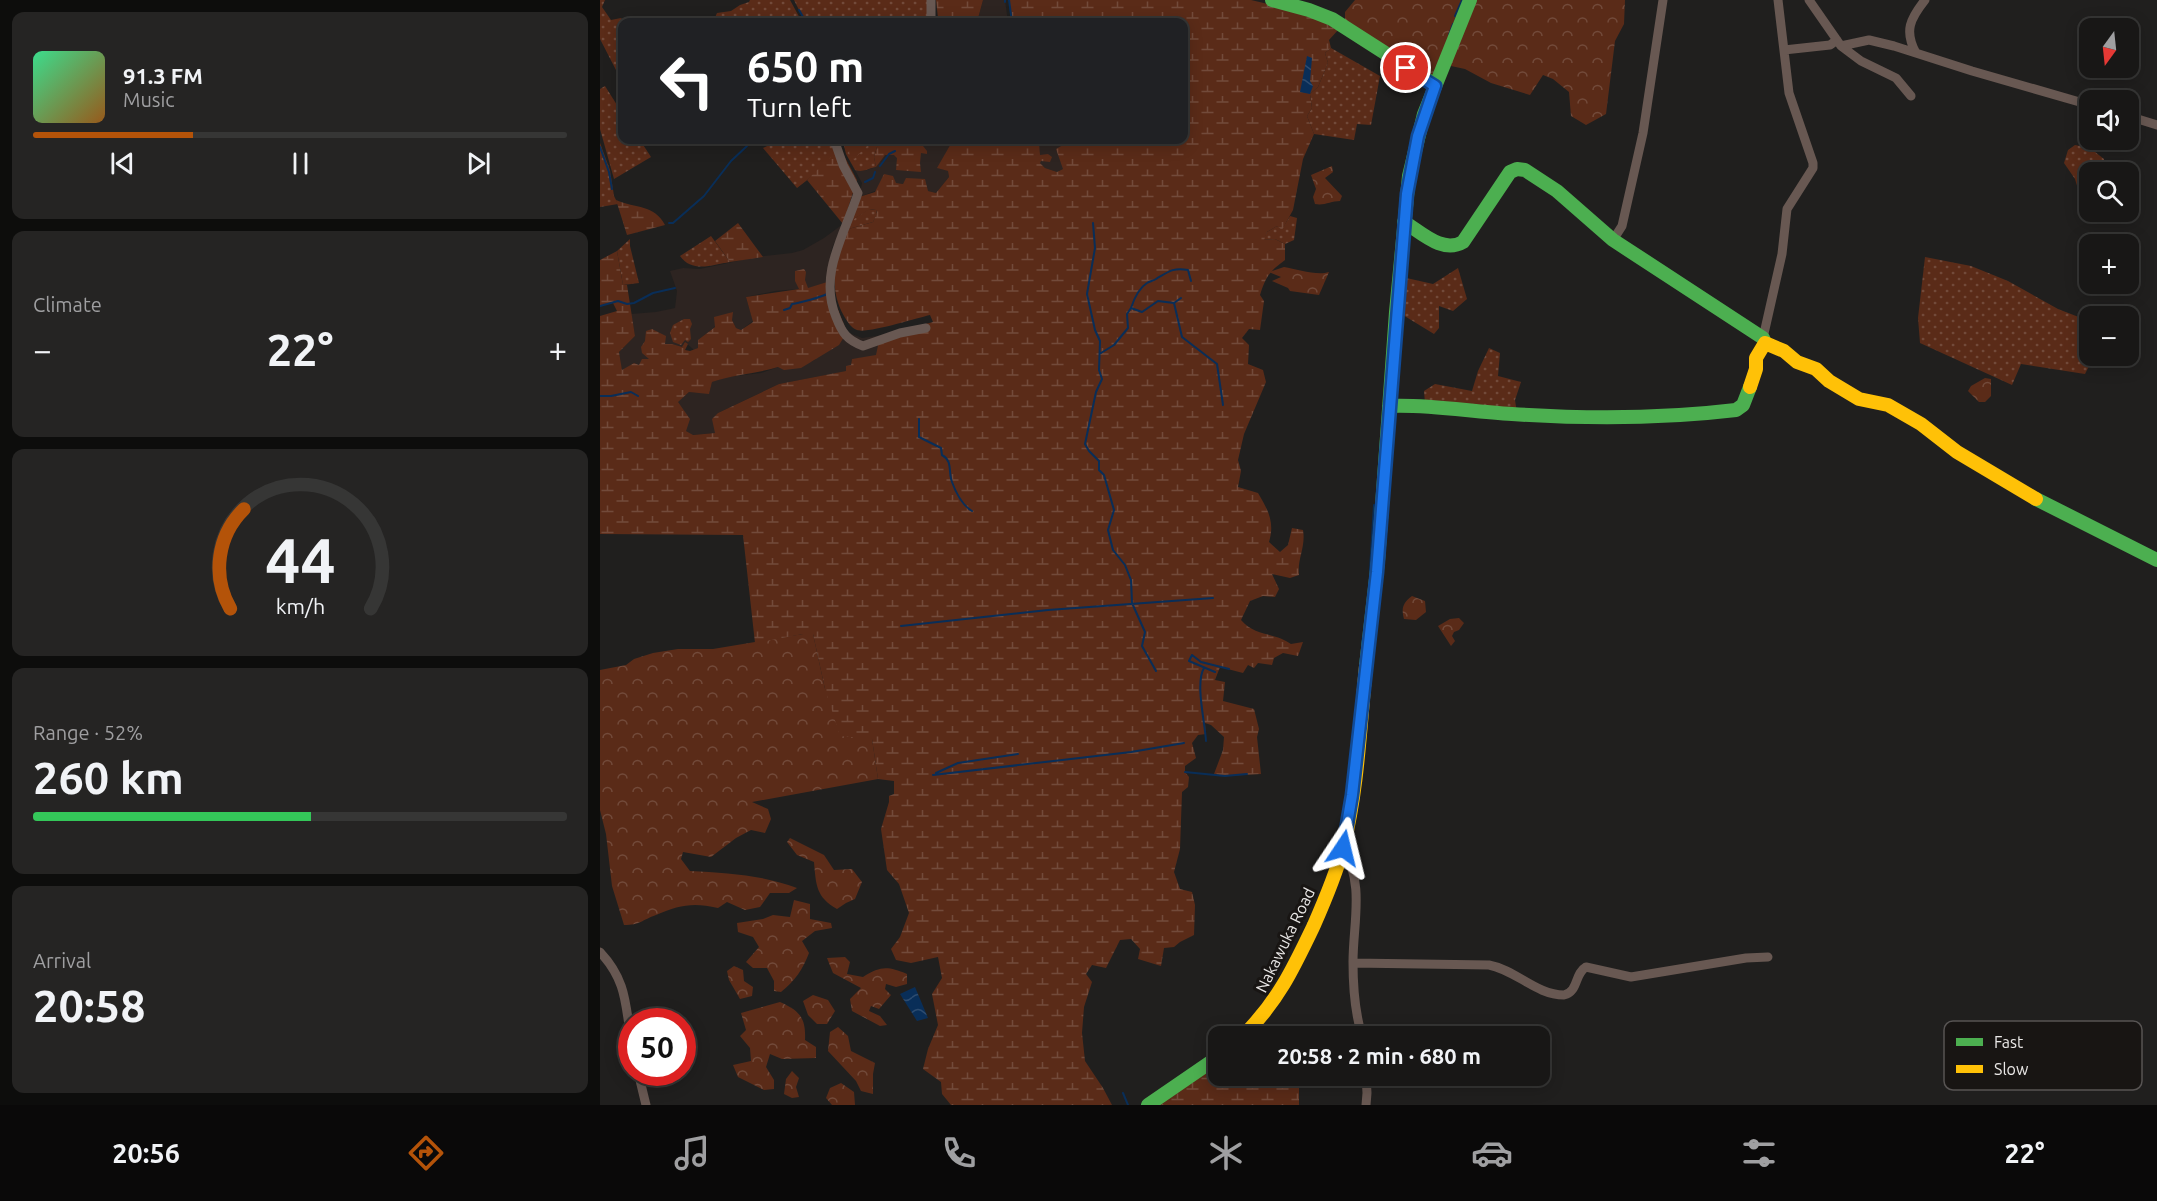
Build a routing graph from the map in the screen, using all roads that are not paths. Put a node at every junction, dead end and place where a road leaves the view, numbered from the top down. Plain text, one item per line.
1 (931, 0) edge
2 (1272, 0) edge
3 (1470, 0) edge
4 (1664, 0) edge
5 (1778, 0) edge
6 (1809, 0) edge
7 (1925, 0) edge
8 (931, 18) edge
9 (1909, 38) junction
10 (1839, 43) junction
11 (1898, 47) junction
12 (1784, 50) junction
13 (1916, 53) junction
14 (1435, 86) junction
15 (1911, 96) dead end
16 (2079, 102) edge
17 (2139, 120) edge
18 (2157, 125) edge
19 (835, 144) edge
20 (1404, 222) junction
21 (1613, 240) junction
22 (927, 328) dead end
23 (1764, 341) junction
24 (1389, 406) junction
25 (2157, 560) edge
26 (1343, 848) junction
27 (600, 952) edge
28 (1768, 957) dead end
29 (1353, 963) junction
30 (627, 1008) edge
31 (1254, 1026) edge
32 (1359, 1026) edge
33 (1208, 1064) edge
34 (641, 1086) edge
35 (1366, 1086) edge
36 (646, 1105) edge
37 (1148, 1105) edge
38 (1366, 1105) edge

1 - 8 street
2 - 14 street
3 - 14 street, Nakawuka Road
4 - 21 street
5 - 12 street
6 - 10 street
7 - 9 street
9 - 11 street
9 - 13 street
10 - 11 street
10 - 12 street
10 - 15 street
11 - 13 street
12 - 23 street
13 - 16 street
14 - 20 street, Nakawuka Road
17 - 18 street
19 - 22 street
20 - 21 street
20 - 24 street, Nakawuka Road
21 - 23 street
23 - 24 street
23 - 25 street
24 - 26 street, Nakawuka Road
26 - 29 street
26 - 31 street, Nakawuka Road
27 - 30 street
28 - 29 street
29 - 32 street
33 - 37 street
34 - 36 street
35 - 38 street

